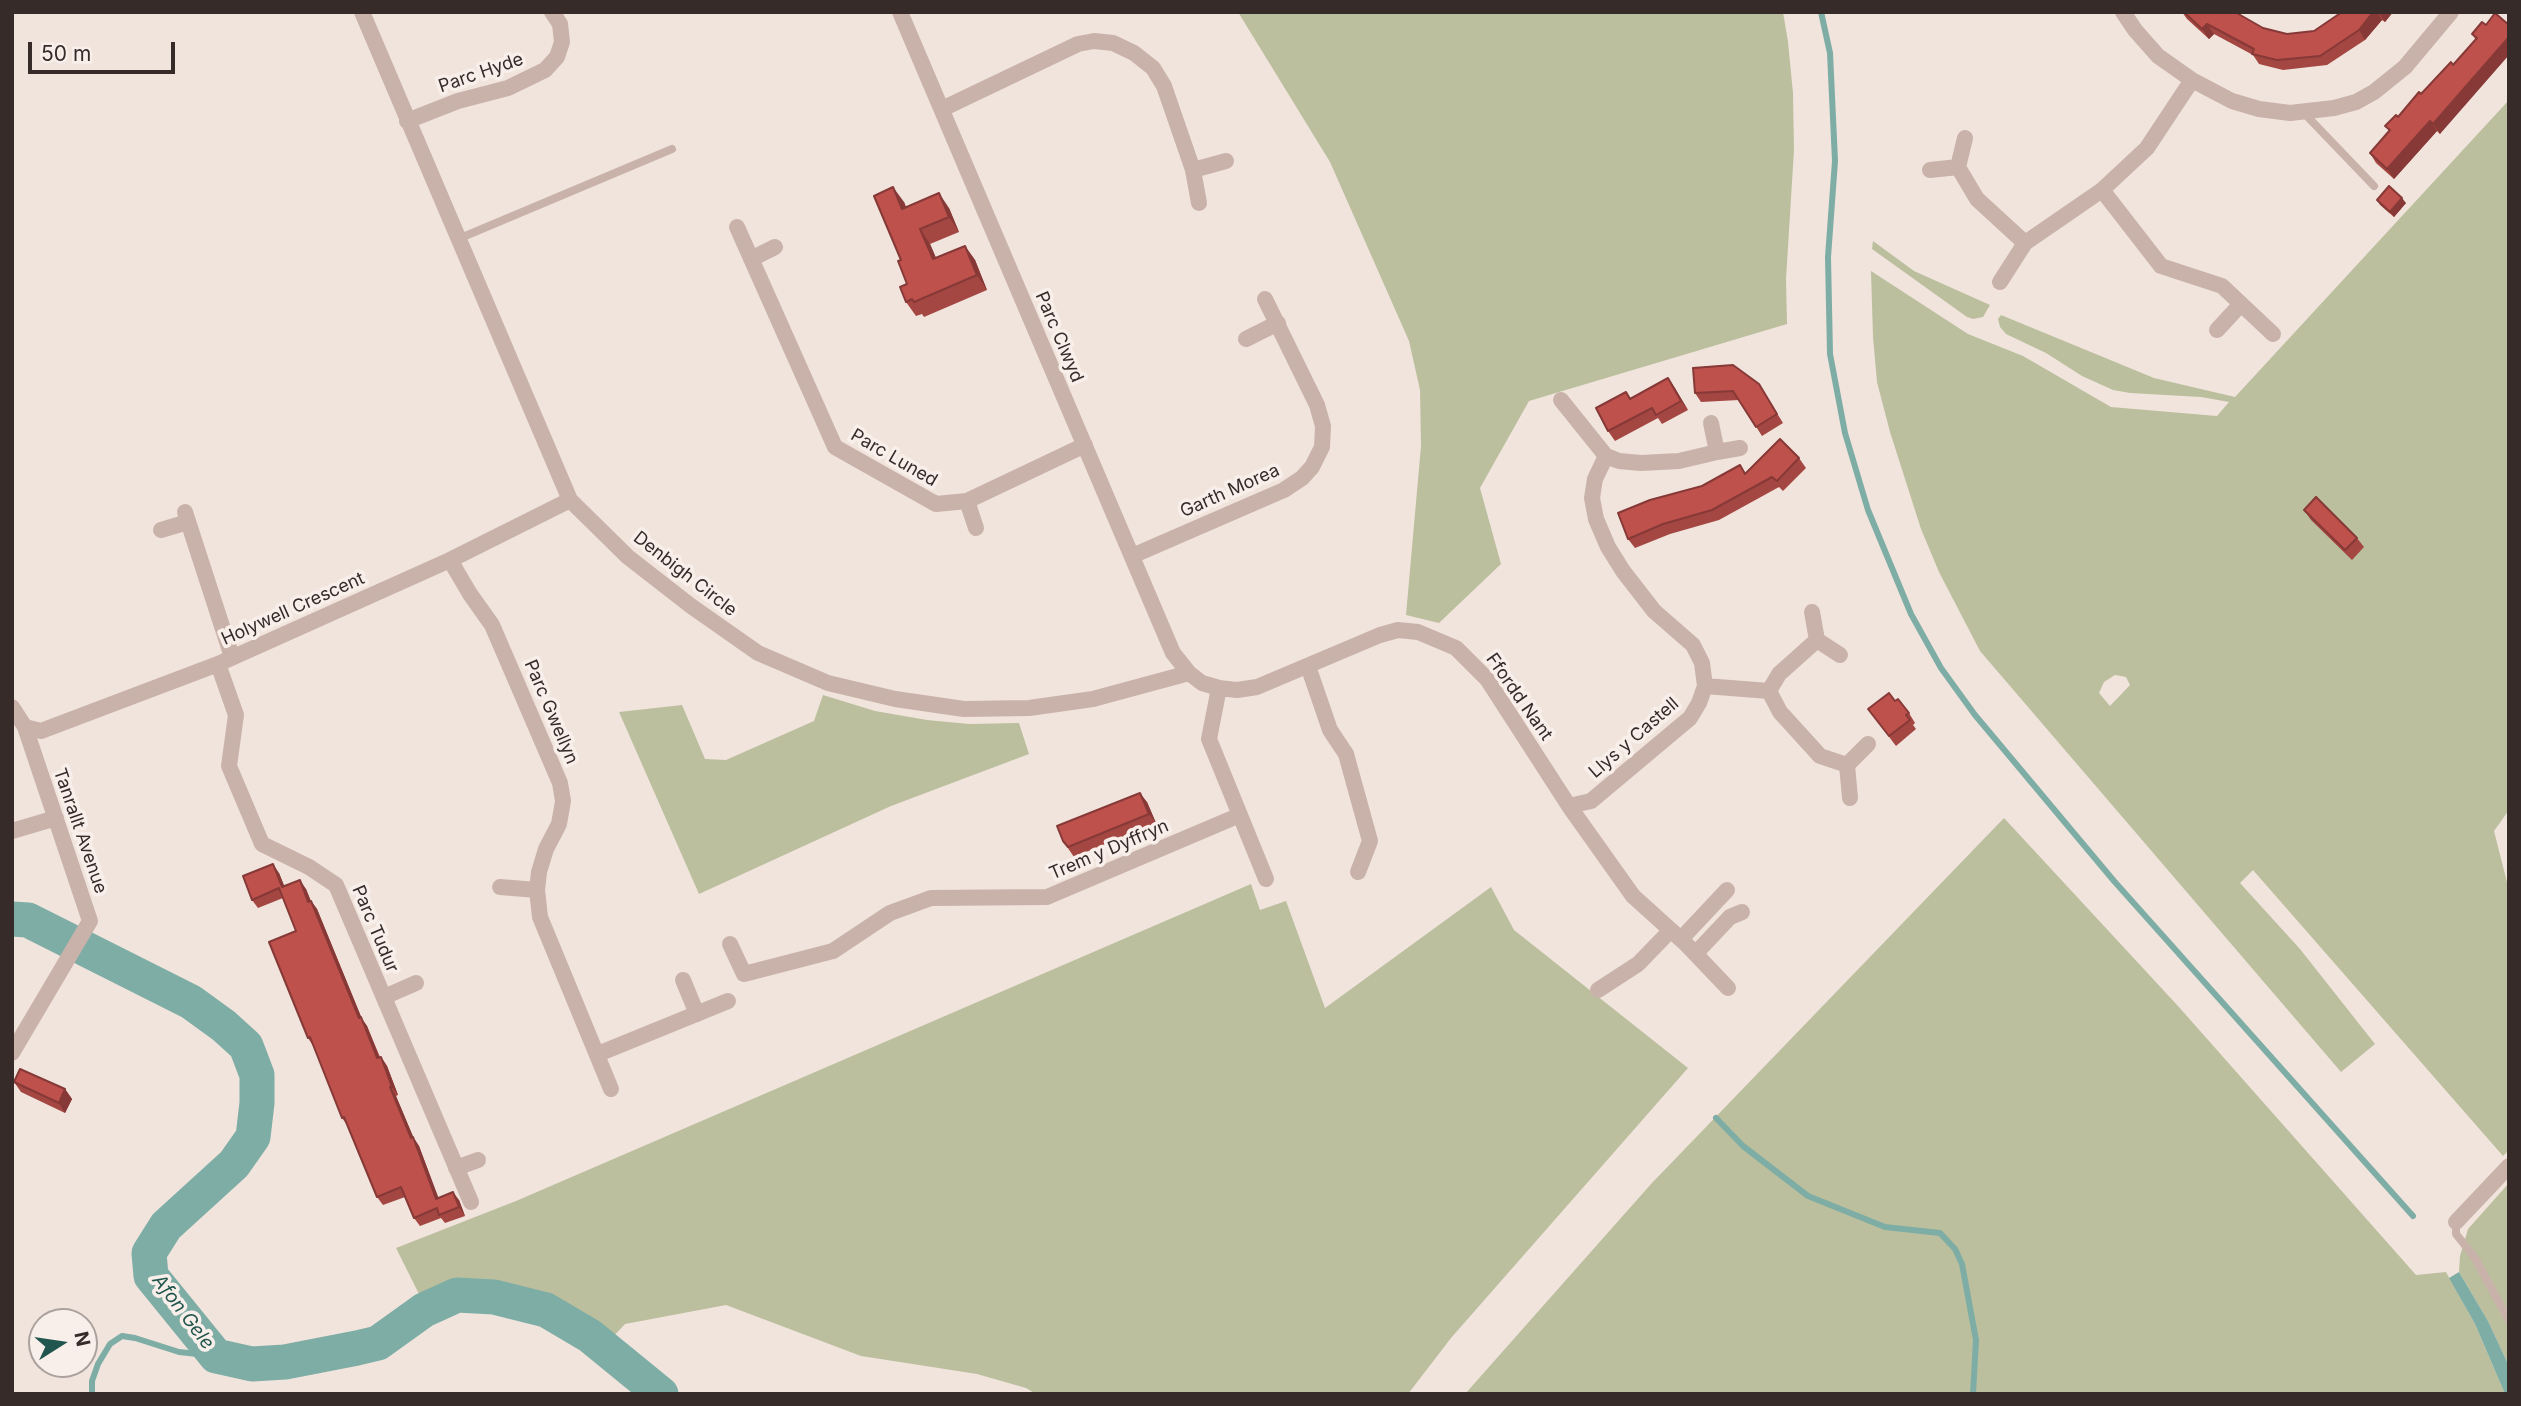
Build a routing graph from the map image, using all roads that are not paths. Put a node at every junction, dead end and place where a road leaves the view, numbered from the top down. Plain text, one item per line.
1 (362, 12) edge
2 (552, 12) edge
3 (900, 12) edge
4 (2123, 12) edge
5 (2451, 12) edge
6 (2192, 80) junction
7 (942, 109) junction
8 (2303, 112) junction
9 (407, 121) junction
10 (1965, 138) dead end
11 (672, 149) dead end
12 (1226, 161) dead end
13 (1958, 167) junction
14 (1193, 170) junction
15 (1930, 170) dead end
16 (2374, 186) dead end
17 (2102, 190) junction
18 (1199, 203) dead end
19 (737, 227) dead end
20 (458, 239) junction
21 (2025, 243) junction
22 (775, 247) dead end
23 (751, 259) junction
24 (2000, 282) dead end
25 (1265, 299) dead end
26 (2241, 304) junction
27 (1278, 323) junction
28 (2217, 330) dead end
29 (2273, 334) dead end
30 (1246, 338) dead end
31 (1561, 400) dead end
32 (1711, 423) dead end
33 (1085, 445) junction
34 (1740, 448) dead end
35 (1717, 452) junction
36 (1606, 456) junction
37 (570, 500) junction
38 (967, 501) junction
39 (976, 528) dead end
40 (161, 530) dead end
41 (1132, 556) junction
42 (450, 560) junction
43 (1812, 612) dead end
44 (1817, 640) junction
45 (1840, 655) dead end
46 (225, 660) junction
47 (1308, 666) junction
48 (1189, 673) junction
49 (1705, 686) junction
50 (1219, 688) junction
51 (1769, 691) junction
52 (12, 708) edge
53 (25, 727) junction
54 (1868, 744) dead end
55 (1847, 765) junction
56 (1850, 798) dead end
57 (1569, 806) junction
58 (1240, 815) junction
59 (56, 818) junction
60 (12, 831) edge
61 (1357, 872) dead end
62 (1266, 879) dead end
63 (500, 887) dead end
64 (537, 890) junction
65 (1727, 890) dead end
66 (1742, 912) dead end
67 (1676, 934) junction
68 (730, 944) dead end
69 (1696, 953) junction
70 (682, 980) dead end
71 (416, 983) dead end
72 (1728, 988) dead end
73 (1598, 990) dead end
74 (384, 997) junction
75 (728, 1001) dead end
76 (697, 1014) junction
77 (12, 1053) edge
78 (598, 1054) junction
79 (611, 1089) dead end
80 (478, 1160) dead end
81 (2509, 1166) edge
82 (457, 1168) junction
83 (471, 1202) dead end
84 (2456, 1222) joint
85 (2509, 1321) edge

1 - 9 street, Denbigh Circle
2 - 9 street, Parc Hyde
3 - 7 street, Parc Clwyd
4 - 6 street
5 - 8 street
6 - 8 street
6 - 17 street
7 - 14 street
7 - 33 street, Parc Clwyd
8 - 16 lane
9 - 20 street, Denbigh Circle
10 - 13 street
11 - 20 lane
12 - 14 street
13 - 15 street
13 - 21 street
14 - 18 street
17 - 21 street
17 - 26 street
19 - 23 street, Parc Luned
20 - 37 street, Denbigh Circle
21 - 24 street
22 - 23 street
23 - 38 street, Parc Luned
25 - 27 street, Garth Morea
26 - 28 street
26 - 29 street
27 - 30 street
27 - 41 street, Garth Morea
31 - 36 street
32 - 35 street
33 - 38 street, Parc Luned
33 - 41 street, Parc Clwyd
34 - 35 street
35 - 36 street
36 - 49 street
37 - 42 street, Holywell Crescent
37 - 48 street, Denbigh Circle
38 - 39 street
40 - 46 street, Parc Tudur
41 - 48 street, Parc Clwyd
42 - 46 street, Holywell Crescent
42 - 64 street, Parc Gwellyn
43 - 44 street
44 - 45 street
44 - 51 street
46 - 53 street, Holywell Crescent
46 - 74 street, Parc Tudur
47 - 50 street, Ffordd Nant
47 - 57 street, Ffordd Nant
47 - 61 street
48 - 50 street, Ffordd Nant
49 - 51 street
49 - 57 street, Llys y Castell
50 - 58 street
51 - 55 street
52 - 53 street, Tanrallt Avenue
53 - 59 street, Tanrallt Avenue
54 - 55 street
55 - 56 street
57 - 67 street, Ffordd Nant
58 - 62 street
58 - 68 street, Trem y Dyffryn
59 - 60 street
59 - 77 street, Tanrallt Avenue
63 - 64 street
64 - 78 street, Parc Gwellyn
65 - 67 street
66 - 69 street
67 - 69 street, Ffordd Nant
67 - 73 street
69 - 72 street, Ffordd Nant
70 - 76 street
71 - 74 street
74 - 82 street, Parc Tudur
75 - 76 street
76 - 78 street
78 - 79 street, Parc Gwellyn
80 - 82 street
81 - 84 street
82 - 83 street, Parc Tudur
84 - 85 lane

